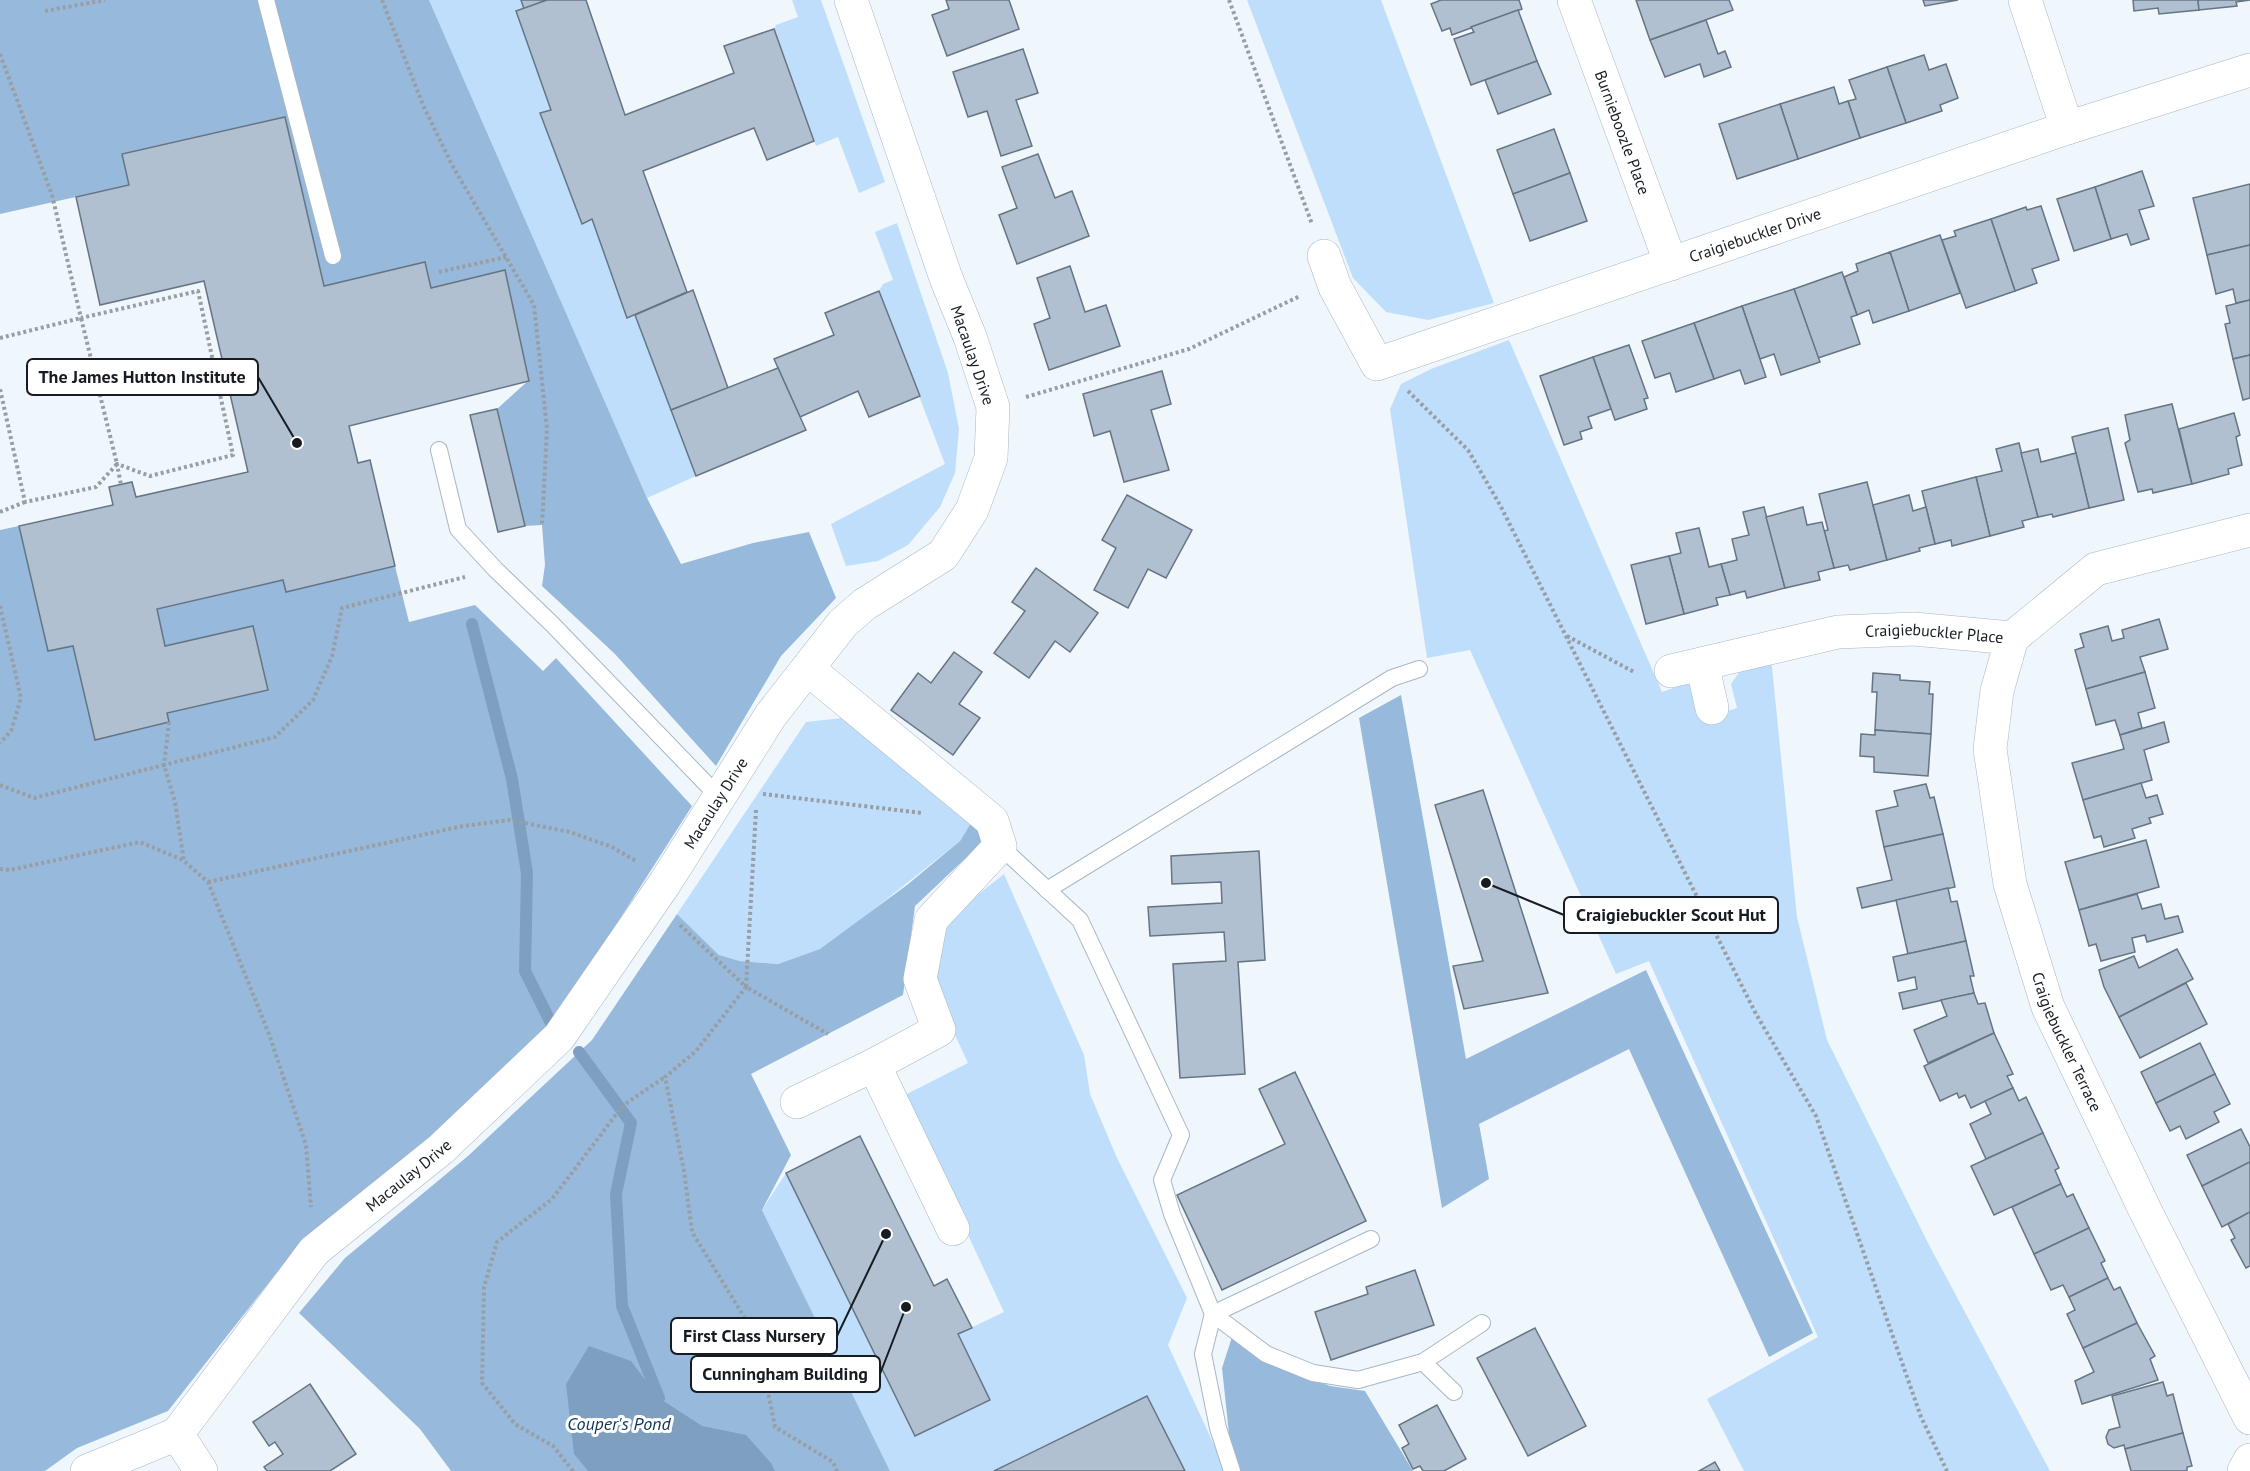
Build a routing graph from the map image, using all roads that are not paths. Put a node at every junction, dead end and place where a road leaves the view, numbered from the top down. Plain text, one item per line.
1 (266, 0) edge
2 (851, 0) edge
3 (1574, 0) edge
4 (2025, 0) edge
5 (2250, 70) edge
6 (2067, 128) junction
7 (333, 256) dead end
8 (1324, 256) road end
9 (1671, 264) junction
10 (439, 450) dead end
11 (2250, 530) edge
12 (2012, 638) junction
13 (808, 669) junction
14 (1419, 669) dead end
15 (1712, 708) dead end
16 (718, 795) junction
17 (1000, 846) junction
18 (1047, 890) junction
19 (874, 1065) junction
20 (797, 1102) dead end
21 (953, 1229) dead end
22 (1371, 1239) dead end
23 (1213, 1314) junction
24 (1482, 1323) dead end
25 (1423, 1362) junction
26 (1454, 1392) dead end
27 (2250, 1418) edge
28 (177, 1434) junction
29 (2250, 1460) edge
30 (87, 1471) edge
31 (201, 1471) edge
32 (1232, 1471) edge
33 (2244, 1471) edge

1 - 7 lane
2 - 13 street, Macaulay Drive
3 - 9 street, Burnieboozle Place
4 - 6 street
5 - 6 street, Craigiebuckler Drive
6 - 9 street, Craigiebuckler Drive
8 - 9 street, Craigiebuckler Drive
10 - 16 lane
11 - 12 street, Craigiebuckler Place
12 - 15 street, Craigiebuckler Place
12 - 27 street, Craigiebuckler Terrace
13 - 16 street, Macaulay Drive
13 - 17 street
14 - 18 lane
16 - 28 street, Macaulay Drive
17 - 18 lane
17 - 19 street
18 - 23 lane
19 - 20 street
19 - 21 street
22 - 23 lane
23 - 25 lane
23 - 32 lane
24 - 25 lane
25 - 26 lane
28 - 30 street
28 - 31 street
29 - 33 street

